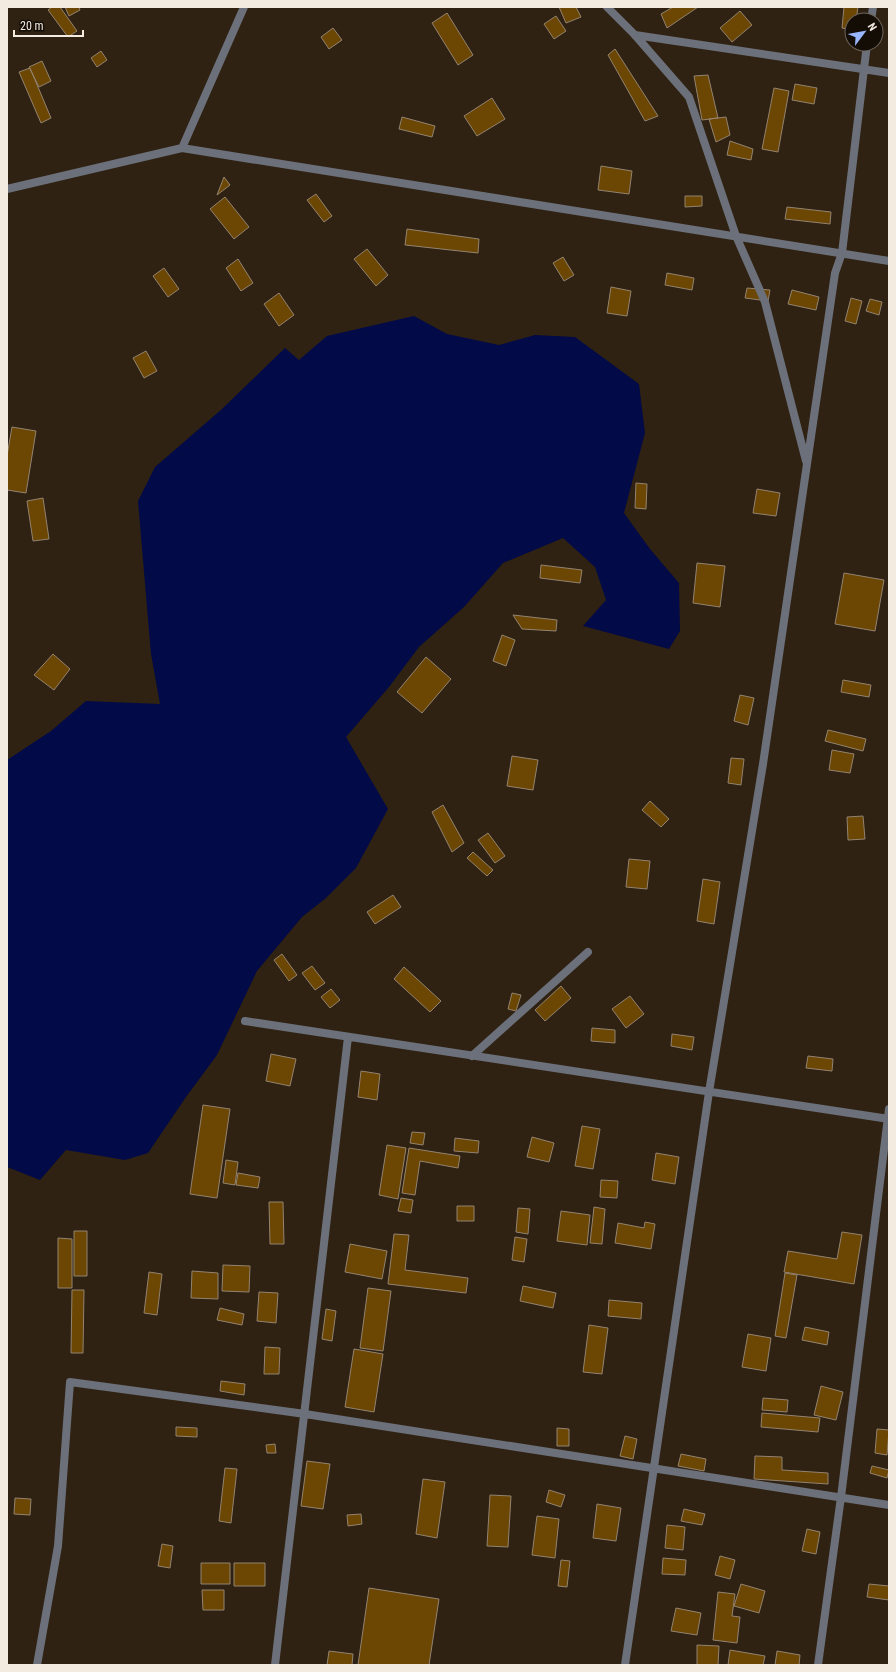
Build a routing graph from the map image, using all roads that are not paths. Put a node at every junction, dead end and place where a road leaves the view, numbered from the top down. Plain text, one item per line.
1 (244, 7) edge
2 (607, 7) edge
3 (635, 35) junction
4 (867, 52) edge
5 (864, 69) junction
6 (889, 73) edge
7 (182, 148) junction
8 (7, 189) edge
9 (736, 236) junction
10 (842, 253) junction
11 (889, 261) edge
12 (807, 465) junction
13 (588, 952) dead end
14 (245, 1021) dead end
15 (348, 1037) junction
16 (472, 1056) junction
17 (709, 1092) junction
18 (889, 1108) edge
19 (888, 1119) edge
20 (305, 1414) junction
21 (654, 1468) junction
22 (841, 1497) junction
23 (889, 1505) edge
24 (37, 1665) edge
25 (275, 1665) edge
26 (625, 1665) edge
27 (818, 1665) edge

1 - 7 street
2 - 3 street
3 - 5 street
3 - 9 street
4 - 5 street
5 - 6 street
5 - 10 street
7 - 8 street
7 - 9 street
9 - 10 street
9 - 12 street
10 - 11 street
10 - 12 street
12 - 17 street
13 - 16 street
14 - 15 street
15 - 16 street
15 - 20 street
16 - 17 street
17 - 19 street
17 - 21 street
18 - 19 street
19 - 22 street
20 - 21 street
20 - 24 street
20 - 25 street
21 - 22 street
21 - 26 street
22 - 23 street
22 - 27 street

